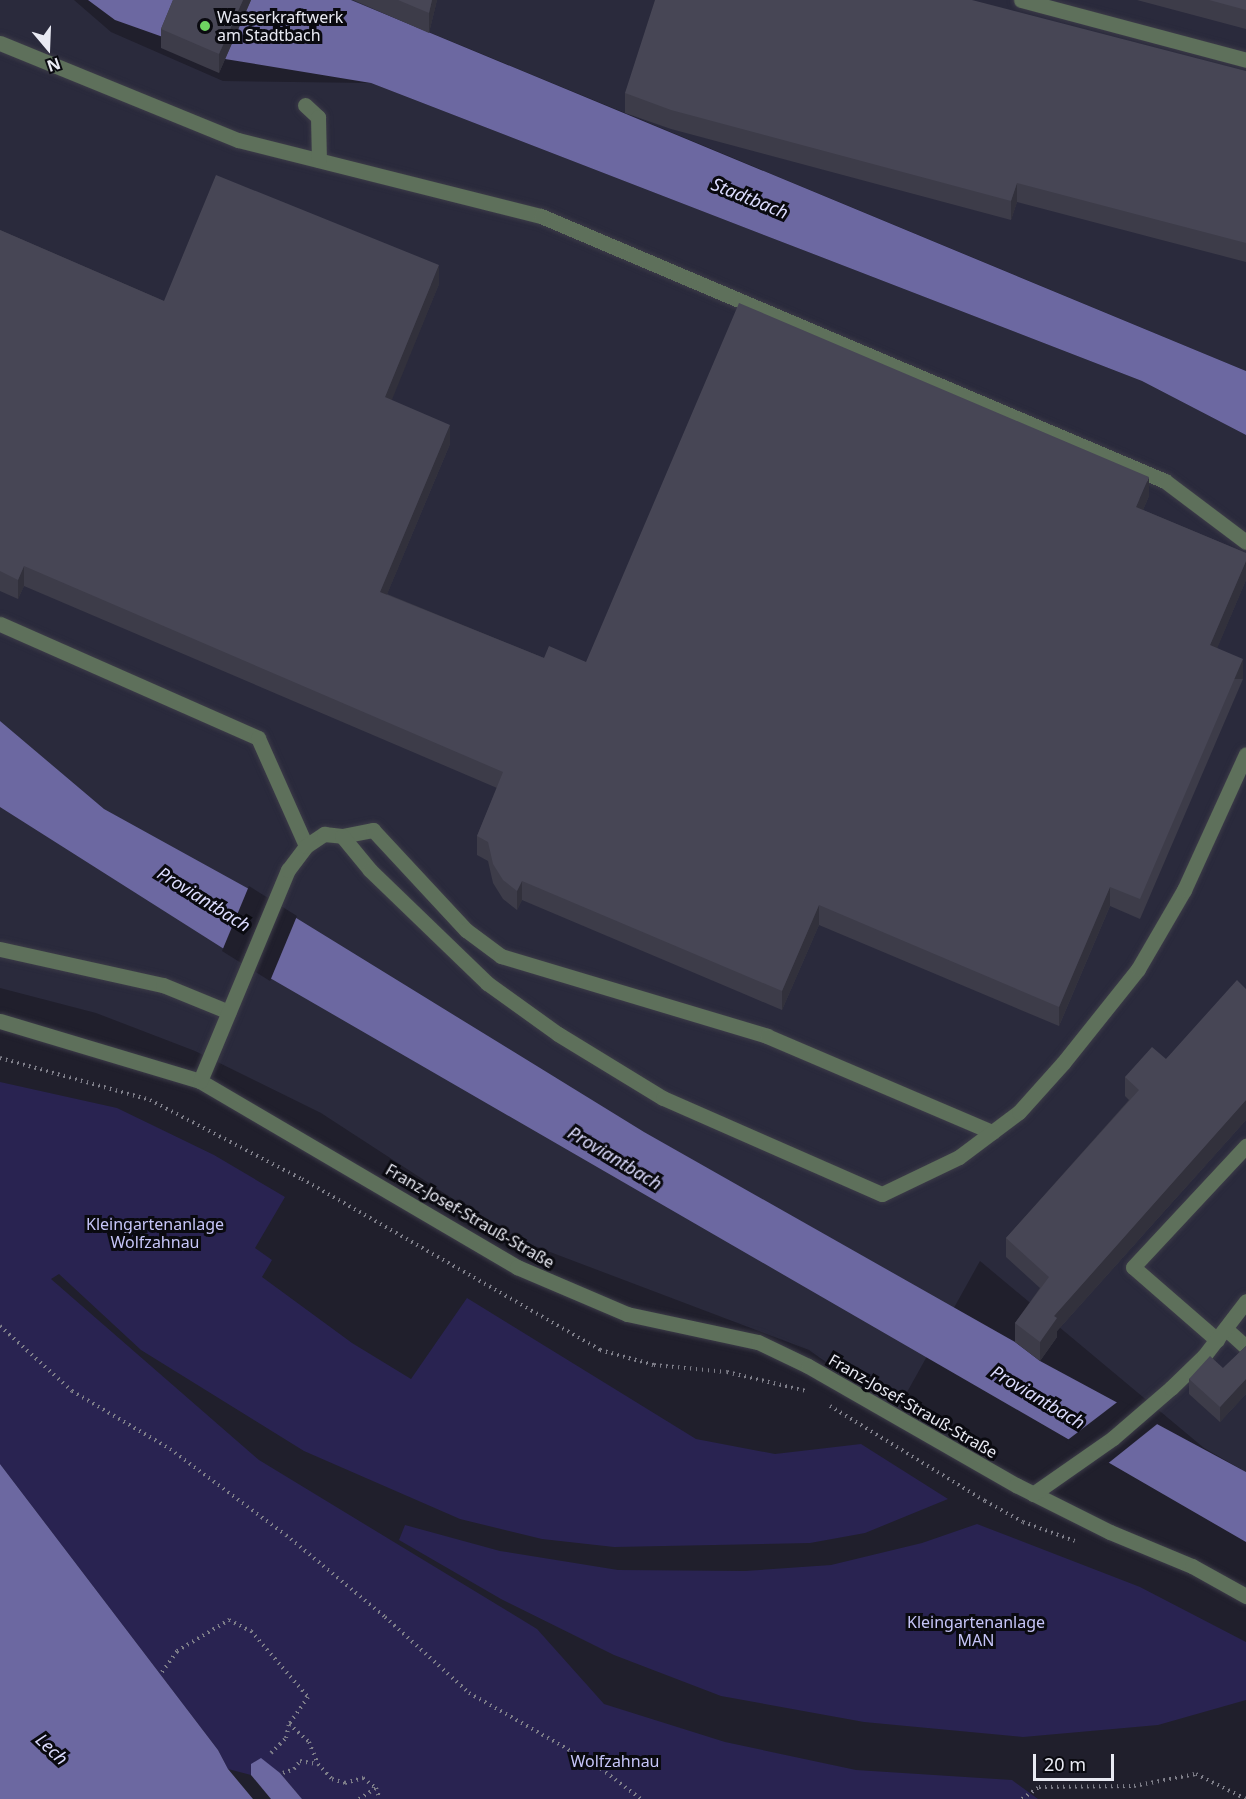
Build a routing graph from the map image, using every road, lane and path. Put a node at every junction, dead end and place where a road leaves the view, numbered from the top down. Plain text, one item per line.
1 (1021, 0) edge
2 (0, 43) edge
3 (1246, 60) edge
4 (305, 105) dead end
5 (319, 160) junction
6 (1246, 542) edge
7 (0, 624) edge
8 (1246, 754) edge
9 (342, 836) junction
10 (306, 846) junction
11 (0, 949) edge
12 (229, 1012) junction
13 (0, 1021) edge
14 (0, 1058) edge
15 (200, 1081) junction
16 (992, 1132) junction
17 (1246, 1146) edge
18 (1246, 1301) edge
19 (0, 1326) edge
20 (1221, 1334) junction
21 (1246, 1347) edge
22 (799, 1389) dead end
23 (1033, 1494) junction
24 (1246, 1596) edge
25 (162, 1672) dead end
26 (289, 1724) junction
27 (271, 1753) dead end
28 (318, 1764) junction
29 (283, 1773) dead end
30 (376, 1788) junction
31 (359, 1799) edge
32 (380, 1799) edge
33 (641, 1799) edge
34 (1022, 1799) edge
35 (1246, 1799) edge

1 - 3 street
2 - 5 street
4 - 5 street
5 - 6 street
7 - 10 street
8 - 16 street
9 - 10 street
9 - 16 street
9 - 16 street
10 - 12 street
11 - 12 street
12 - 15 street
13 - 15 street, Franz-Josef-Strauß-Straße
14 - 22 path
15 - 23 street, Franz-Josef-Strauß-Straße
17 - 20 street
18 - 20 street
19 - 33 path
20 - 21 street
20 - 23 street
23 - 24 street, Franz-Josef-Strauß-Straße
25 - 26 path
26 - 27 path
26 - 28 path
28 - 29 path
28 - 30 path
30 - 31 path
30 - 32 path
34 - 35 path

